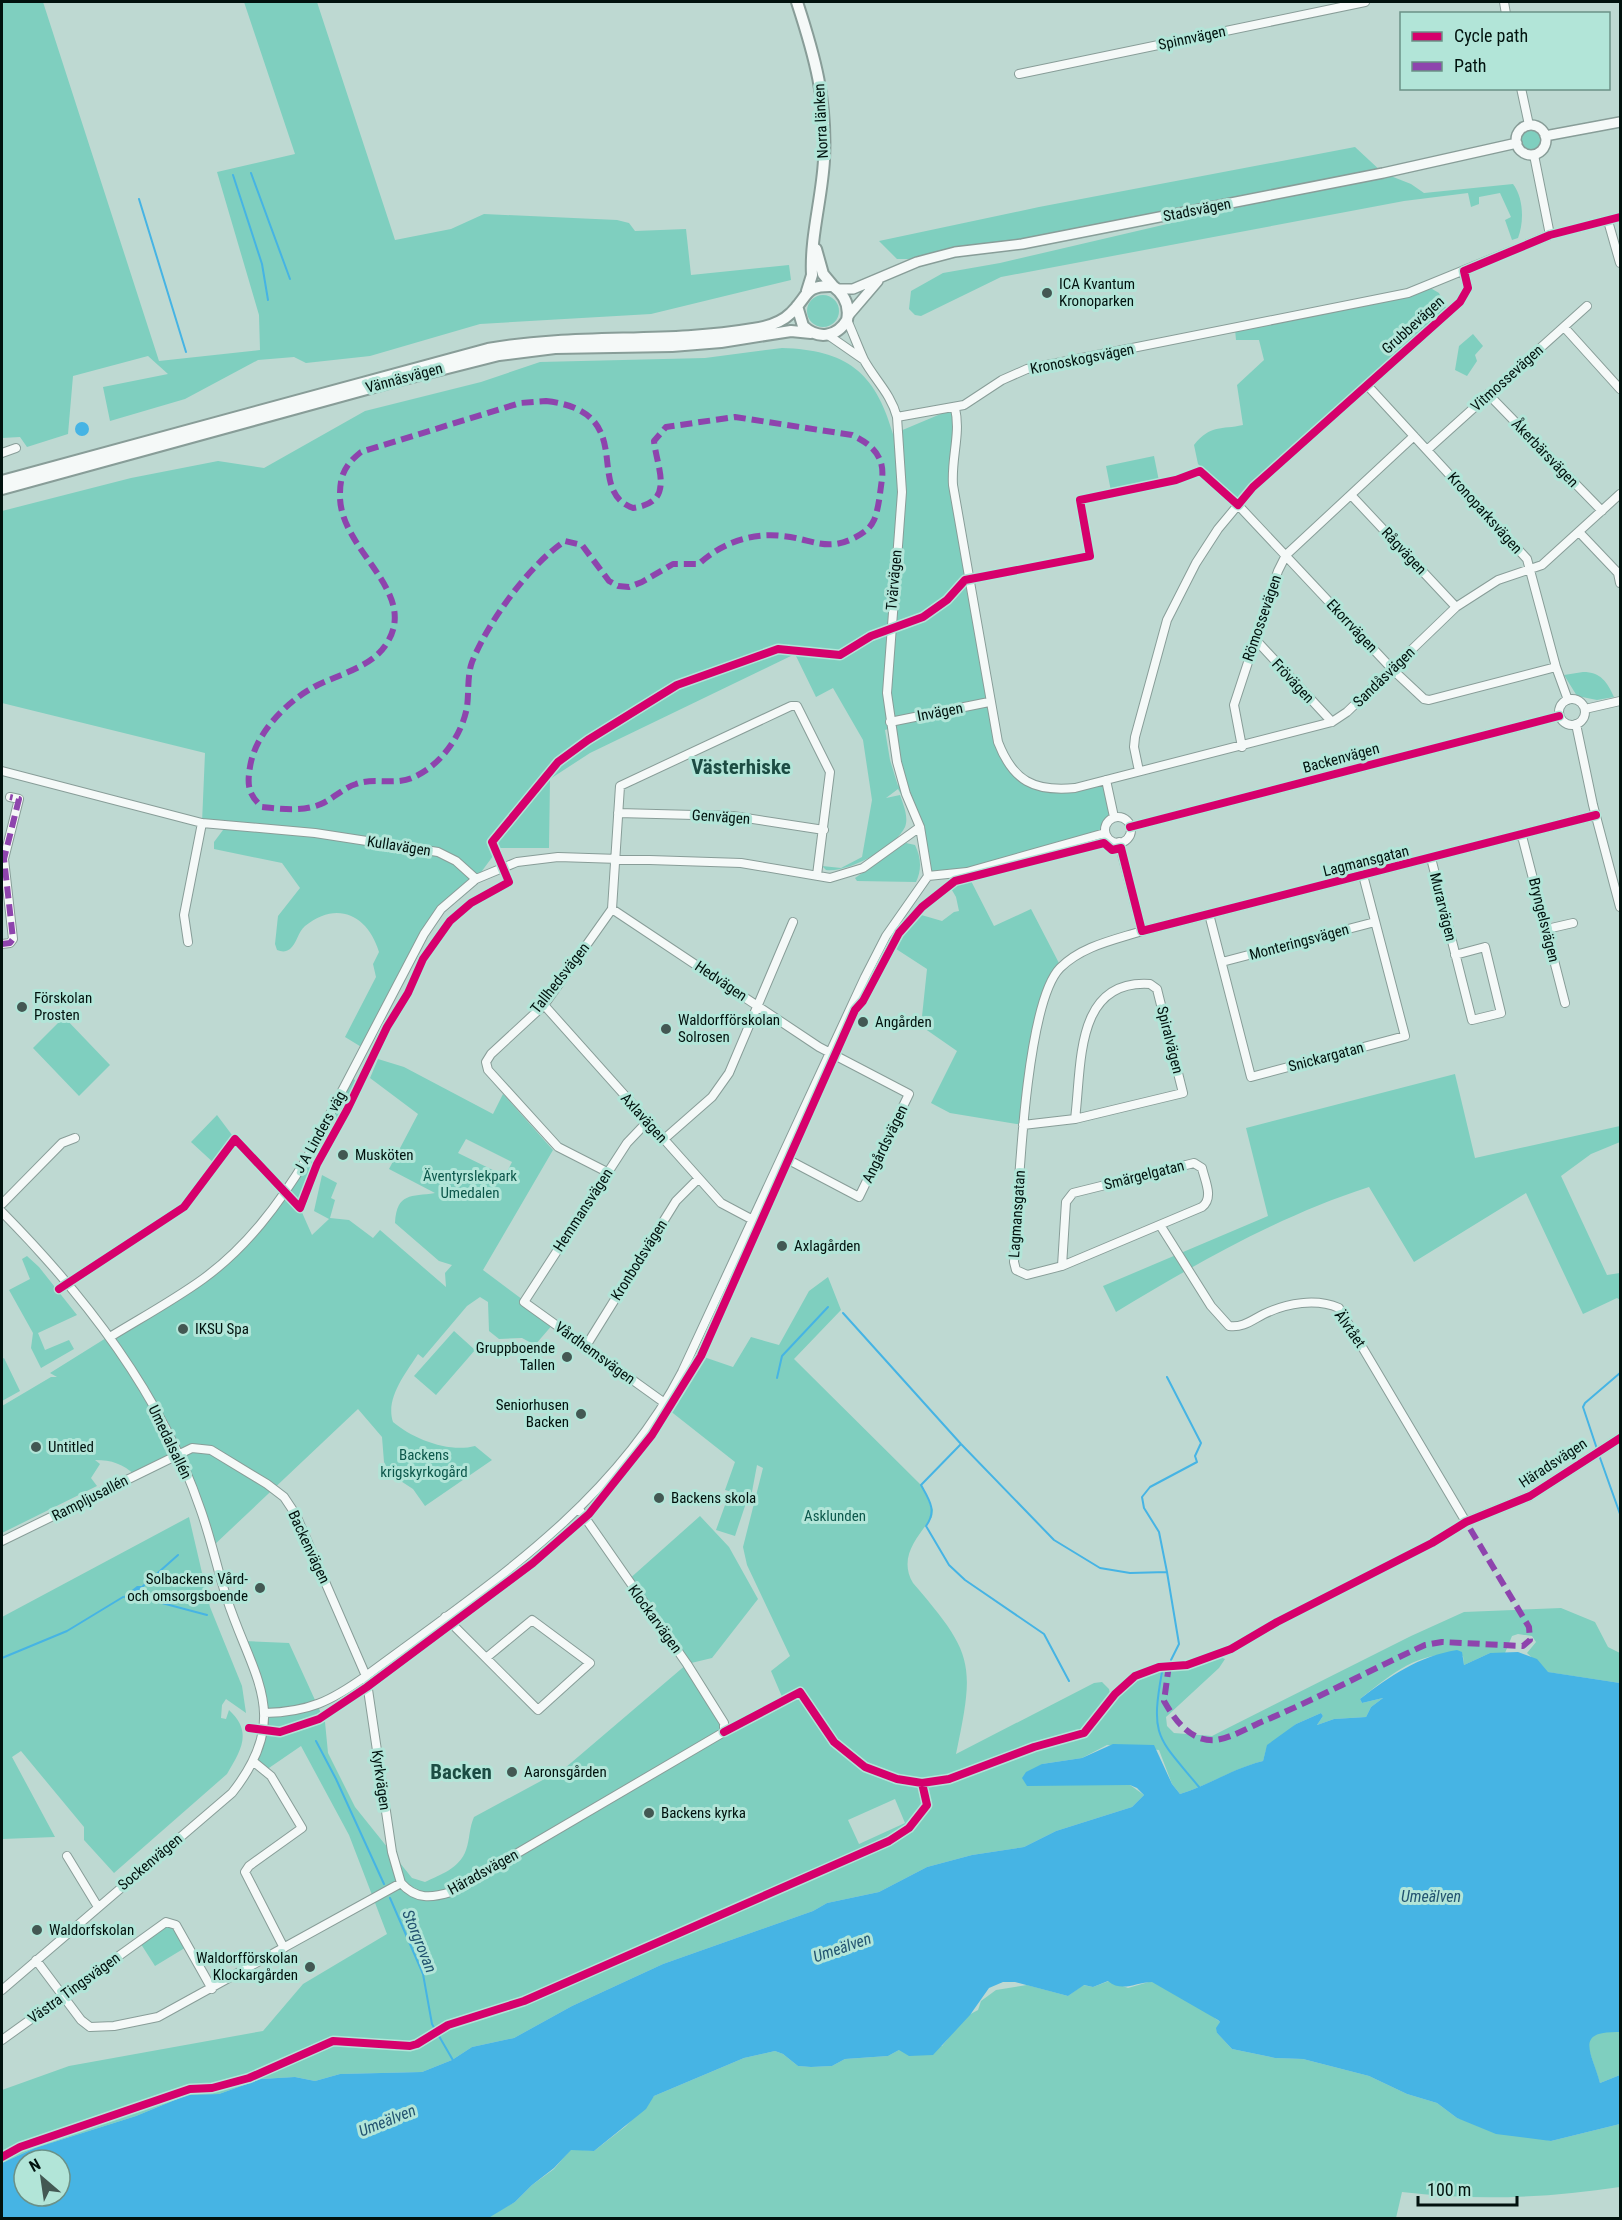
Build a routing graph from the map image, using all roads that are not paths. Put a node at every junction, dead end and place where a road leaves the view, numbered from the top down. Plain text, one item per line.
1 (796, 2) edge
2 (1365, 2) edge
3 (1019, 74) dead end
4 (1521, 90) edge
5 (1620, 122) edge
6 (1529, 125) junction
7 (1545, 136) junction
8 (1517, 143) junction
9 (1534, 155) junction
10 (1620, 217) edge
11 (1608, 221) junction
12 (1550, 235) junction
13 (814, 244) junction
14 (1620, 263) edge
15 (1464, 271) junction
16 (880, 279) junction
17 (835, 287) junction
18 (807, 291) junction
19 (797, 306) junction
20 (1587, 306) dead end
21 (848, 318) junction
22 (1564, 327) junction
23 (822, 335) junction
24 (865, 361) junction
25 (1367, 385) junction
26 (1620, 389) edge
27 (1488, 394) junction
28 (956, 408) junction
29 (897, 417) junction
30 (1414, 436) junction
31 (16, 448) dead end
32 (1426, 450) junction
33 (2, 453) edge
34 (2, 481) edge
35 (2, 489) edge
36 (1620, 494) edge
37 (1351, 495) junction
38 (1238, 505) junction
39 (1602, 512) junction
40 (1580, 532) junction
41 (1286, 555) junction
42 (1531, 569) junction
43 (1620, 583) edge
44 (1456, 607) junction
45 (1255, 639) junction
46 (1556, 667) junction
47 (1393, 670) junction
48 (1568, 700) junction
49 (1620, 700) edge
50 (989, 702) junction
51 (1585, 709) junction
52 (1559, 716) junction
53 (890, 722) junction
54 (1332, 722) junction
55 (1576, 724) junction
56 (1242, 747) junction
57 (2, 771) edge
58 (1139, 771) junction
59 (1106, 780) junction
60 (10, 796) dead end
61 (618, 813) junction
62 (1596, 815) junction
63 (1114, 817) junction
64 (202, 824) junction
65 (920, 827) junction
66 (1130, 827) junction
67 (824, 830) junction
68 (1105, 833) junction
69 (6, 835) edge
70 (1522, 836) junction
71 (1119, 842) junction
72 (4, 849) edge
73 (1431, 858) junction
74 (615, 860) junction
75 (817, 875) junction
76 (1363, 875) junction
77 (928, 876) junction
78 (476, 879) junction
79 (1620, 908) edge
80 (612, 909) junction
81 (1209, 914) junction
82 (793, 922) dead end
83 (1375, 922) junction
84 (1573, 923) dead end
85 (1546, 929) junction
86 (1142, 931) junction
87 (188, 942) dead end
88 (2, 944) edge
89 (1455, 956) junction
90 (1222, 962) junction
91 (1565, 1003) dead end
92 (544, 1005) junction
93 (758, 1005) junction
94 (830, 1054) junction
95 (1075, 1119) junction
96 (647, 1122) junction
97 (1023, 1125) junction
98 (75, 1138) dead end
99 (663, 1140) junction
100 (783, 1157) junction
101 (607, 1172) junction
102 (698, 1179) junction
103 (2, 1204) edge
104 (2, 1212) edge
105 (753, 1220) junction
106 (1160, 1226) junction
107 (1062, 1266) junction
108 (1016, 1270) joint
109 (524, 1302) joint
110 (110, 1336) junction
111 (586, 1346) junction
112 (666, 1404) junction
113 (1620, 1438) edge
114 (179, 1454) junction
115 (579, 1509) junction
116 (1466, 1522) joint
117 (2, 1541) edge
118 (445, 1617) junction
119 (486, 1658) junction
120 (366, 1676) junction
121 (265, 1713) junction
122 (724, 1732) joint
123 (254, 1762) junction
124 (67, 1856) dead end
125 (400, 1883) junction
126 (98, 1906) junction
127 (284, 1948) junction
128 (36, 1960) junction
129 (212, 1989) junction
130 (2, 1990) edge
131 (63, 1996) junction
132 (2, 2040) edge

1 - 13 highway, Norra länken
2 - 3 street, Spinnvägen
4 - 6 street
5 - 7 main road
6 - 7 main road
6 - 8 main road
7 - 9 main road
8 - 9 main road
8 - 16 main road, Stadsvägen
9 - 12 street
10 - 11 street
11 - 12 street
11 - 14 street
12 - 15 street
13 - 17 highway, Norra länken
13 - 18 highway, Norra länken
15 - 25 street, Grubbevägen
15 - 28 street, Kronoskogsvägen
16 - 17 main road, Stadsvägen
16 - 21 main road, Stadsvägen
17 - 18 highway
17 - 21 highway
18 - 19 highway
19 - 23 highway
19 - 34 highway, Vännäsvägen
20 - 22 street, Vitmossevägen
21 - 23 highway
21 - 24 street, Tvärvägen
22 - 26 street
22 - 27 street, Vitmossevägen
23 - 24 street, Tvärvägen
23 - 35 highway, Vännäsvägen
24 - 29 street, Tvärvägen
25 - 30 street, Kronoparksvägen
25 - 38 street, Grubbevägen
27 - 32 street, Vitmossevägen
27 - 39 street, Åkerbärsvägen
28 - 29 street
28 - 50 street
29 - 53 street, Tvärvägen
30 - 32 street, Kronoparksvägen
30 - 37 street, Römossevägen
31 - 33 street
32 - 42 street, Kronoparksvägen
36 - 39 street, Sandåsvägen
37 - 41 street, Römossevägen
37 - 44 street, Rågvägen
38 - 41 street, Ekorrvägen
38 - 58 street, Grubbevägen
39 - 40 street, Sandåsvägen
40 - 42 street, Sandåsvägen
40 - 43 street
41 - 45 street, Römossevägen
41 - 47 street, Ekorrvägen
42 - 44 street, Sandåsvägen
42 - 46 street, Kronoparksvägen
44 - 47 street, Sandåsvägen
45 - 54 street, Frövägen
45 - 56 street, Römossevägen
46 - 47 street, Ekorrvägen
46 - 48 street, Kronoparksvägen
47 - 54 street, Sandåsvägen
48 - 51 street
48 - 52 street
49 - 51 street
50 - 53 street, Invägen
50 - 59 street
51 - 55 street
52 - 55 street
52 - 66 street, Backenvägen
53 - 65 street, Tvärvägen
54 - 56 street, Sandåsvägen
55 - 62 street
56 - 58 street, Sandåsvägen
57 - 64 street, Kullavägen
58 - 59 street, Sandåsvägen
59 - 63 street
60 - 69 street
61 - 67 street, Genvägen
61 - 67 street
61 - 74 street
62 - 70 street, Lagmansgatan
62 - 79 street
63 - 66 street
63 - 68 street
64 - 78 street, Kullavägen
64 - 87 street
65 - 75 street
65 - 77 street, Tvärvägen
66 - 71 street
67 - 75 street
68 - 71 street
68 - 77 street
69 - 72 street
70 - 73 street, Lagmansgatan
70 - 85 street, Bryngelsvägen
71 - 86 street
72 - 88 street
73 - 76 street, Lagmansgatan
73 - 89 street, Murarvägen
74 - 75 street
74 - 78 street
74 - 80 street
76 - 81 street, Lagmansgatan
76 - 83 street, Snickargatan
77 - 94 street
78 - 110 street, J A Linders väg
80 - 92 street, Tallhedsvägen
80 - 93 street, Hedvägen
81 - 86 street, Lagmansgatan
81 - 90 street, Snickargatan
82 - 93 street
83 - 90 street, Monteringsvägen
83 - 90 street, Snickargatan
84 - 85 street
85 - 91 street, Bryngelsvägen
86 - 97 street, Lagmansgatan
89 - 89 street, Murarvägen
92 - 96 street, Axlavägen
92 - 101 street, Tallhedsvägen
93 - 94 street, Hedvägen
93 - 99 street
94 - 100 street
94 - 100 street, Angårdsvägen
95 - 95 street, Spiralvägen
95 - 97 street, Spiralvägen
96 - 99 street, Axlavägen
96 - 101 street, Hemmansvägen
97 - 108 street, Lagmansgatan
98 - 103 street
99 - 102 street, Axlavägen
100 - 105 street
101 - 109 street, Hemmansvägen
102 - 105 street, Axlavägen
102 - 111 street, Kronbodsvägen
104 - 110 street, Umedalsallén
105 - 112 street
106 - 107 street, Smärgelgatan
106 - 107 street, Smärgelgatan
106 - 116 street, Älvtået
107 - 108 street, Smärgelgatan
109 - 111 street, Vårdhemsvägen
110 - 114 street, Umedalsallén
111 - 112 street, Vårdhemsvägen
112 - 115 street
113 - 116 street, Häradsvägen
114 - 117 street, Rampljusallén
114 - 120 street, Backenvägen
114 - 121 street, Umedalsallén
115 - 118 street
115 - 122 street, Klockarvägen
118 - 119 street
118 - 120 street
119 - 119 street
120 - 121 street
120 - 125 street, Kyrkvägen
121 - 123 street, Sockenvägen
122 - 125 street, Häradsvägen
123 - 126 street, Sockenvägen
123 - 127 street
124 - 126 street
125 - 127 street
126 - 128 street, Sockenvägen
127 - 129 street
128 - 130 street, Sockenvägen
128 - 131 street
129 - 131 street
129 - 131 street, Västra Tingsvägen
131 - 132 street, Västra Tingsvägen

